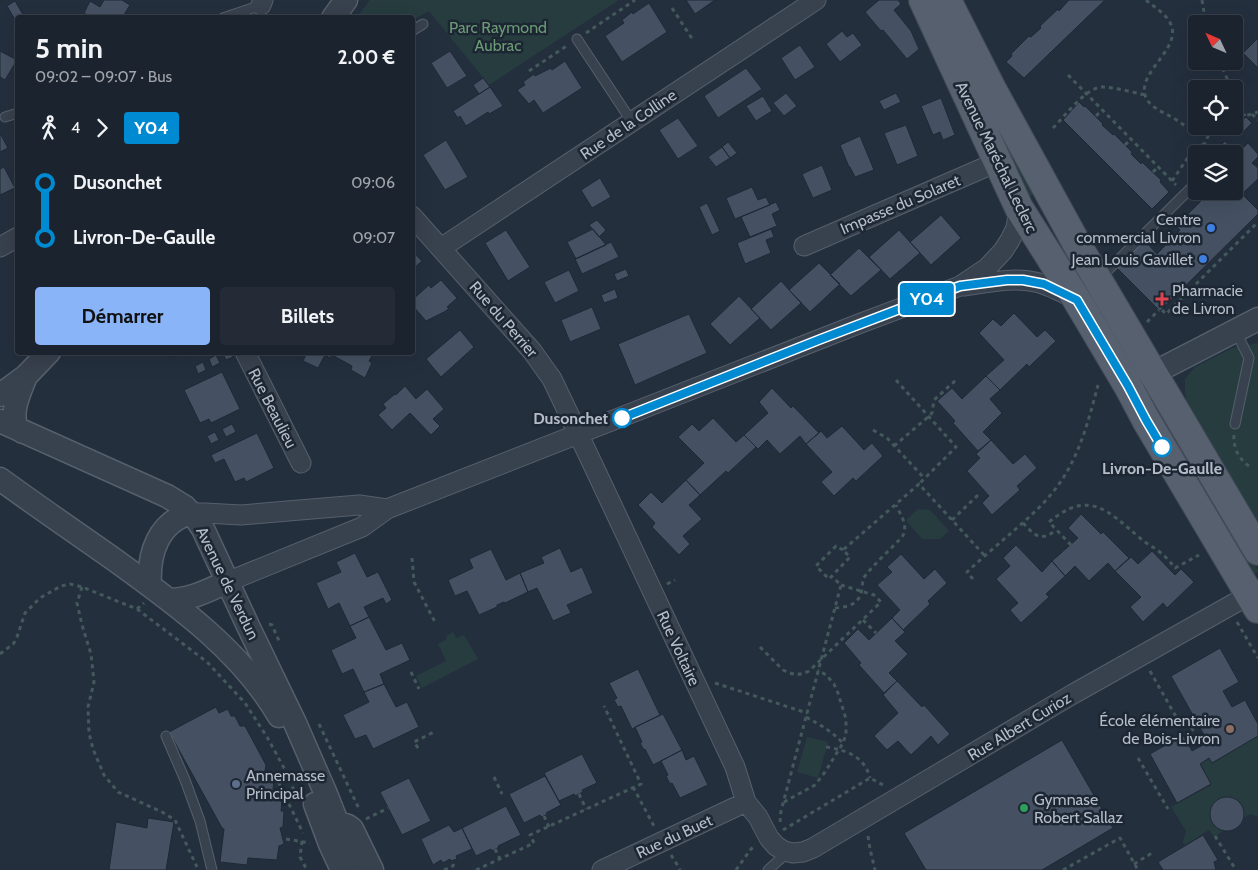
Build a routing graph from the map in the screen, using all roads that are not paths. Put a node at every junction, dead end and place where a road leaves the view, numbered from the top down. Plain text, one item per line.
1 (346, 0) edge
2 (816, 0) edge
3 (923, 0) edge
4 (947, 0) edge
5 (262, 2) edge
6 (230, 15) edge
7 (335, 15) edge
8 (423, 24) dead end
9 (415, 29) edge
10 (576, 39) dead end
11 (15, 114) edge
12 (5, 117) dead end
13 (632, 122) junction
14 (1020, 140) junction
15 (995, 159) junction
16 (1188, 191) edge
17 (1048, 192) junction
18 (1019, 208) junction
19 (415, 219) edge
20 (1033, 232) junction
21 (15, 240) edge
22 (804, 246) dead end
23 (1078, 246) junction
24 (0, 247) edge
25 (441, 248) junction
26 (1003, 252) junction
27 (1096, 277) junction
28 (960, 286) junction
29 (1077, 300) junction
30 (1258, 318) edge
31 (1235, 330) junction
32 (46, 355) edge
33 (247, 355) edge
34 (1153, 372) junction
35 (26, 376) junction
36 (1128, 386) junction
37 (0, 395) edge
38 (0, 421) edge
39 (1235, 424) road end
40 (23, 432) junction
41 (578, 435) junction
42 (302, 463) dead end
43 (0, 479) edge
44 (387, 509) junction
45 (191, 513) junction
46 (1258, 551) edge
47 (227, 582) junction
48 (159, 592) junction
49 (1248, 599) edge
50 (166, 736) dead end
51 (746, 802) junction
52 (337, 822) junction
53 (788, 852) junction
54 (212, 870) edge
55 (342, 870) edge
56 (357, 870) edge
57 (372, 870) edge
58 (602, 870) edge
59 (768, 870) edge

1 - 7 street
2 - 13 street, Rue de la Colline
3 - 15 main road, Avenue Maréchal Leclerc
4 - 14 main road, Avenue Maréchal Leclerc
5 - 6 lane
8 - 9 lane
10 - 13 lane
11 - 12 lane
13 - 25 street, Rue de la Colline
14 - 15 main road
14 - 17 main road, Avenue Maréchal Leclerc
15 - 18 main road, Avenue Maréchal Leclerc
15 - 22 street, Impasse du Solaret
16 - 27 lane
17 - 18 main road
17 - 23 main road, Avenue Maréchal Leclerc
18 - 20 main road, Avenue Maréchal Leclerc
18 - 26 street
19 - 25 street, Rue du Perrier
20 - 23 main road
20 - 26 street
20 - 29 main road, Avenue Maréchal Leclerc
21 - 24 street
23 - 27 main road, Avenue Maréchal Leclerc
25 - 41 street, Rue du Perrier
26 - 28 street
27 - 34 main road, Avenue Maréchal Leclerc
28 - 29 street
28 - 41 street
29 - 36 main road, Avenue Maréchal Leclerc
30 - 31 street
31 - 34 street
31 - 39 lane
32 - 35 street
33 - 42 street, Rue Beaulieu
34 - 36 street
34 - 46 main road, Avenue Maréchal Leclerc
35 - 37 street
35 - 40 street
36 - 49 main road, Avenue Maréchal Leclerc
38 - 40 street, Avenue de Verdun
40 - 45 street, Avenue de Verdun
41 - 44 street
41 - 51 street, Rue Voltaire
43 - 48 street, Avenue de Verdun
44 - 45 street
44 - 47 street
45 - 47 street, Avenue de Verdun
45 - 48 street
47 - 48 street
47 - 52 street, Avenue de Verdun
48 - 55 street, Avenue de Verdun
49 - 53 street, Rue Albert Curioz
50 - 54 lane
51 - 53 street, Rue Voltaire
51 - 58 street, Rue du Buet
52 - 56 lane, Avenue de Verdun
52 - 57 street
53 - 59 lane

